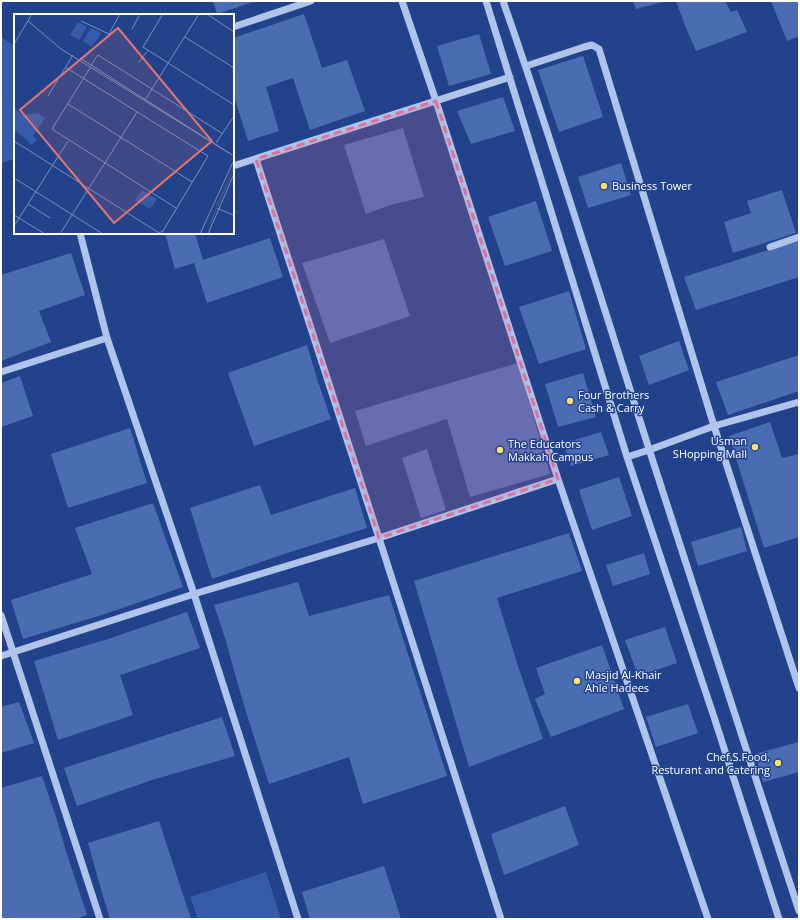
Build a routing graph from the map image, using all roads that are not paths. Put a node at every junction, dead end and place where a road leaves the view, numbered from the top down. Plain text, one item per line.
1 (311, 1) edge
2 (402, 1) edge
3 (486, 1) edge
4 (504, 1) edge
5 (234, 27) edge
6 (526, 66) junction
7 (510, 78) junction
8 (436, 101) junction
9 (256, 159) junction
10 (234, 166) edge
11 (80, 234) edge
12 (799, 237) edge
13 (770, 247) dead end
14 (107, 338) junction
15 (1, 372) edge
16 (799, 402) edge
17 (714, 426) junction
18 (650, 450) junction
19 (628, 457) junction
20 (558, 478) junction
21 (379, 538) junction
22 (194, 594) junction
23 (1, 615) edge
24 (12, 652) junction
25 (1, 656) edge
26 (799, 688) edge
27 (799, 911) edge
28 (100, 919) edge
29 (298, 919) edge
30 (501, 919) edge
31 (708, 919) edge
32 (779, 919) edge

1 - 5 street
2 - 8 street
3 - 7 street
4 - 6 street
6 - 17 street
6 - 18 street
7 - 8 street
7 - 19 street
8 - 9 street
8 - 20 street
9 - 10 street
9 - 21 street
11 - 14 street
12 - 13 street
14 - 15 street
14 - 22 street
16 - 17 street
17 - 18 street
17 - 26 street
18 - 19 street
18 - 27 street
19 - 32 street
20 - 21 street
20 - 31 street
21 - 22 street
21 - 30 street
22 - 24 street
22 - 29 street
23 - 24 street
24 - 25 street
24 - 28 street

